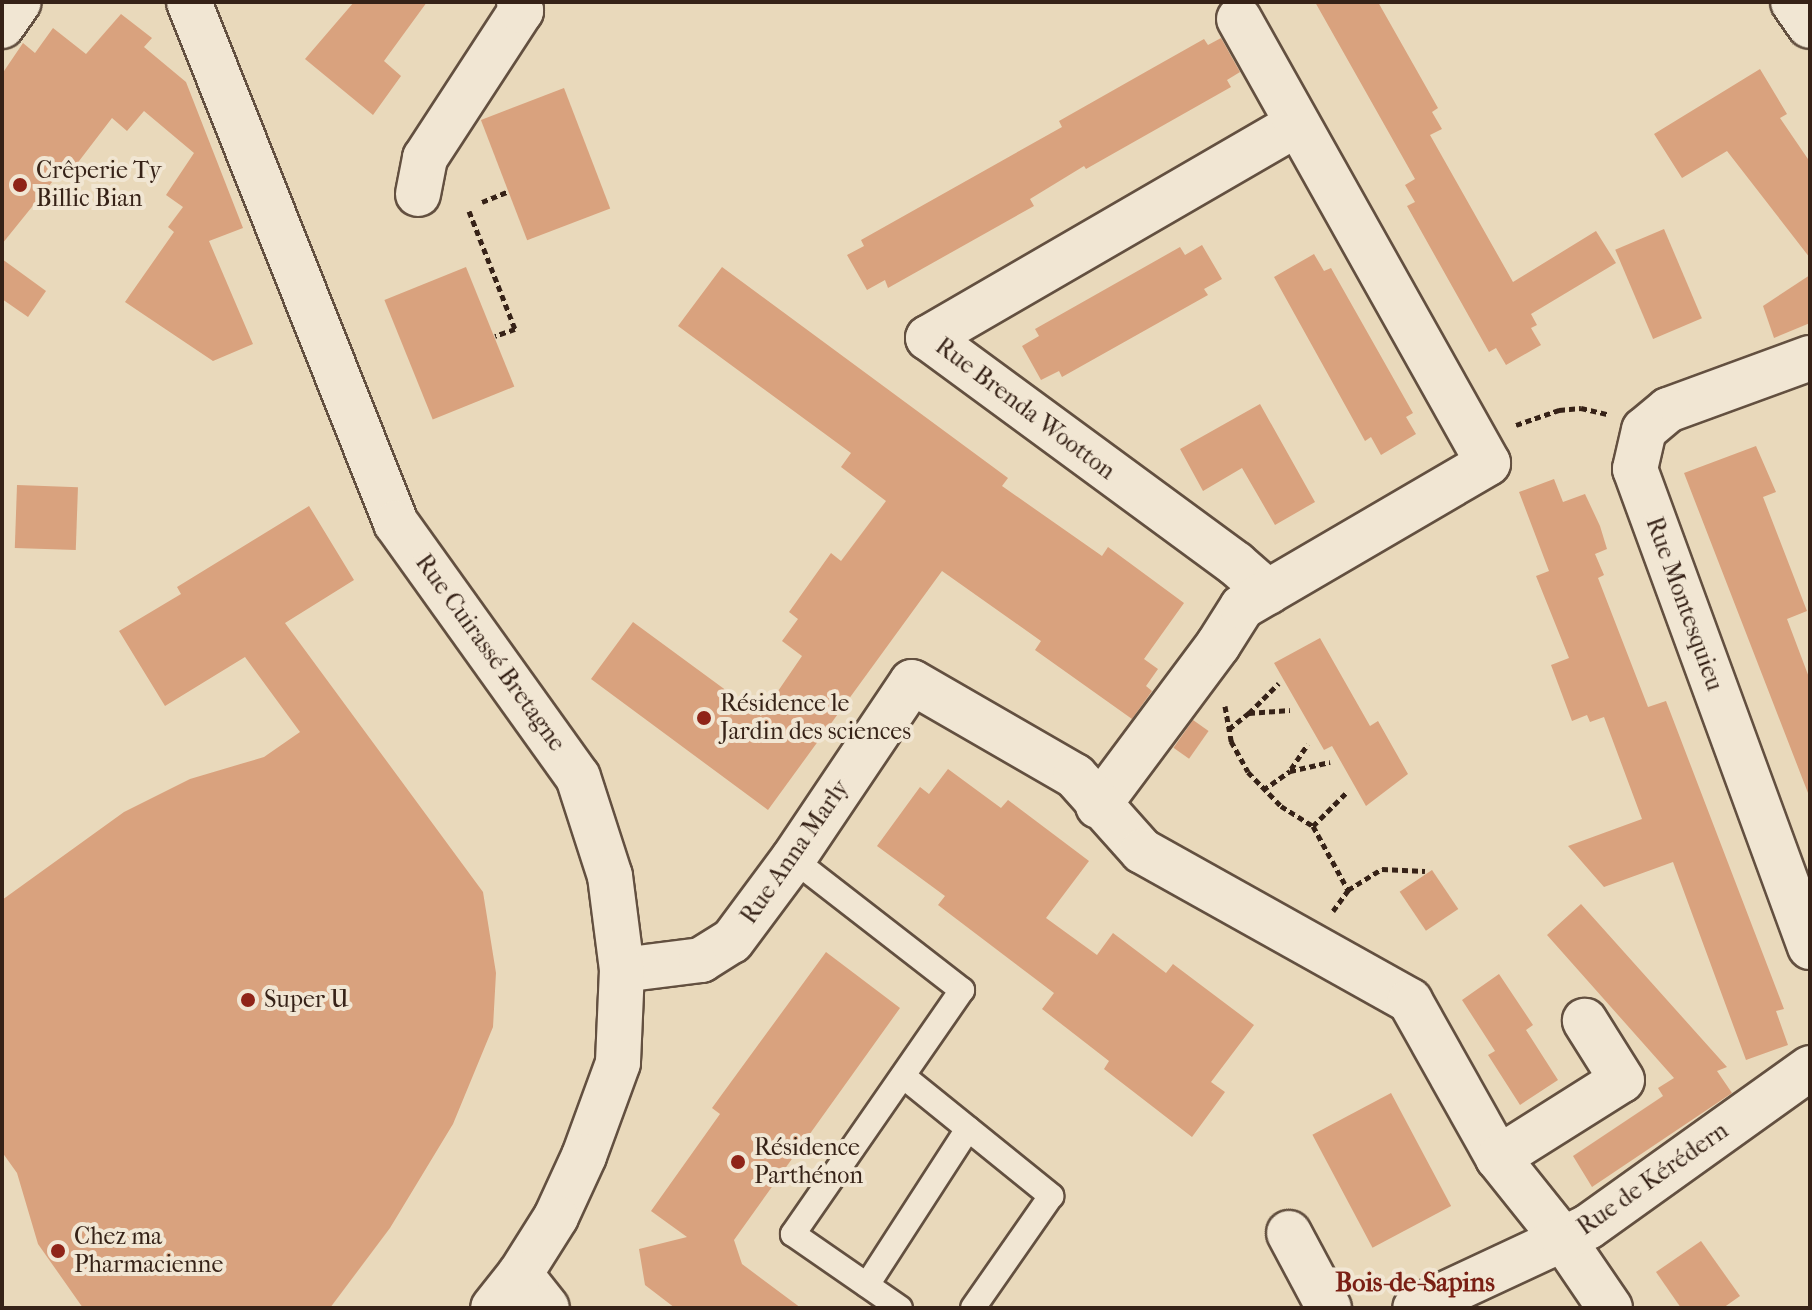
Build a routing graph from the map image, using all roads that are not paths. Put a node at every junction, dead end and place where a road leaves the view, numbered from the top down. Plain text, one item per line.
1 (19, 2) edge
2 (189, 2) edge
3 (519, 2) edge
4 (1793, 2) edge
5 (1239, 19) dead end
6 (2, 26) edge
7 (1810, 26) edge
8 (1296, 125) junction
9 (418, 194) dead end
10 (1810, 358) edge
11 (1268, 592) junction
12 (1098, 806) junction
13 (793, 859) junction
14 (1810, 947) edge
15 (622, 970) junction
16 (1585, 1021) dead end
17 (1810, 1068) edge
18 (903, 1076) junction
19 (968, 1129) junction
20 (1498, 1158) junction
21 (1289, 1233) dead end
22 (1563, 1239) junction
23 (520, 1274) junction
24 (867, 1285) junction
25 (493, 1308) edge
26 (547, 1308) edge
27 (900, 1308) edge
28 (973, 1308) edge
29 (1329, 1308) edge
30 (1415, 1308) edge
31 (1610, 1308) edge

1 - 6 street
2 - 15 street, Rue Cuirassé Bretagne
3 - 9 street
4 - 7 street
5 - 8 street
8 - 11 street
8 - 11 street, Rue Brenda Wootton
10 - 14 street, Rue Montesquieu
11 - 12 street
12 - 13 street, Rue Anna Marly
12 - 20 street, Rue Anna Marly
13 - 15 street, Rue Anna Marly
13 - 18 lane
15 - 23 street, Rue Cuirassé Bretagne
16 - 20 street
17 - 22 street, Rue de Kérédern
18 - 19 lane
18 - 24 lane
19 - 24 lane
19 - 28 lane
20 - 22 street
21 - 29 street
22 - 30 street
22 - 31 street, Rue de Kérédern
23 - 25 street, Rue Cuirassé Bretagne
23 - 26 street
24 - 27 lane

